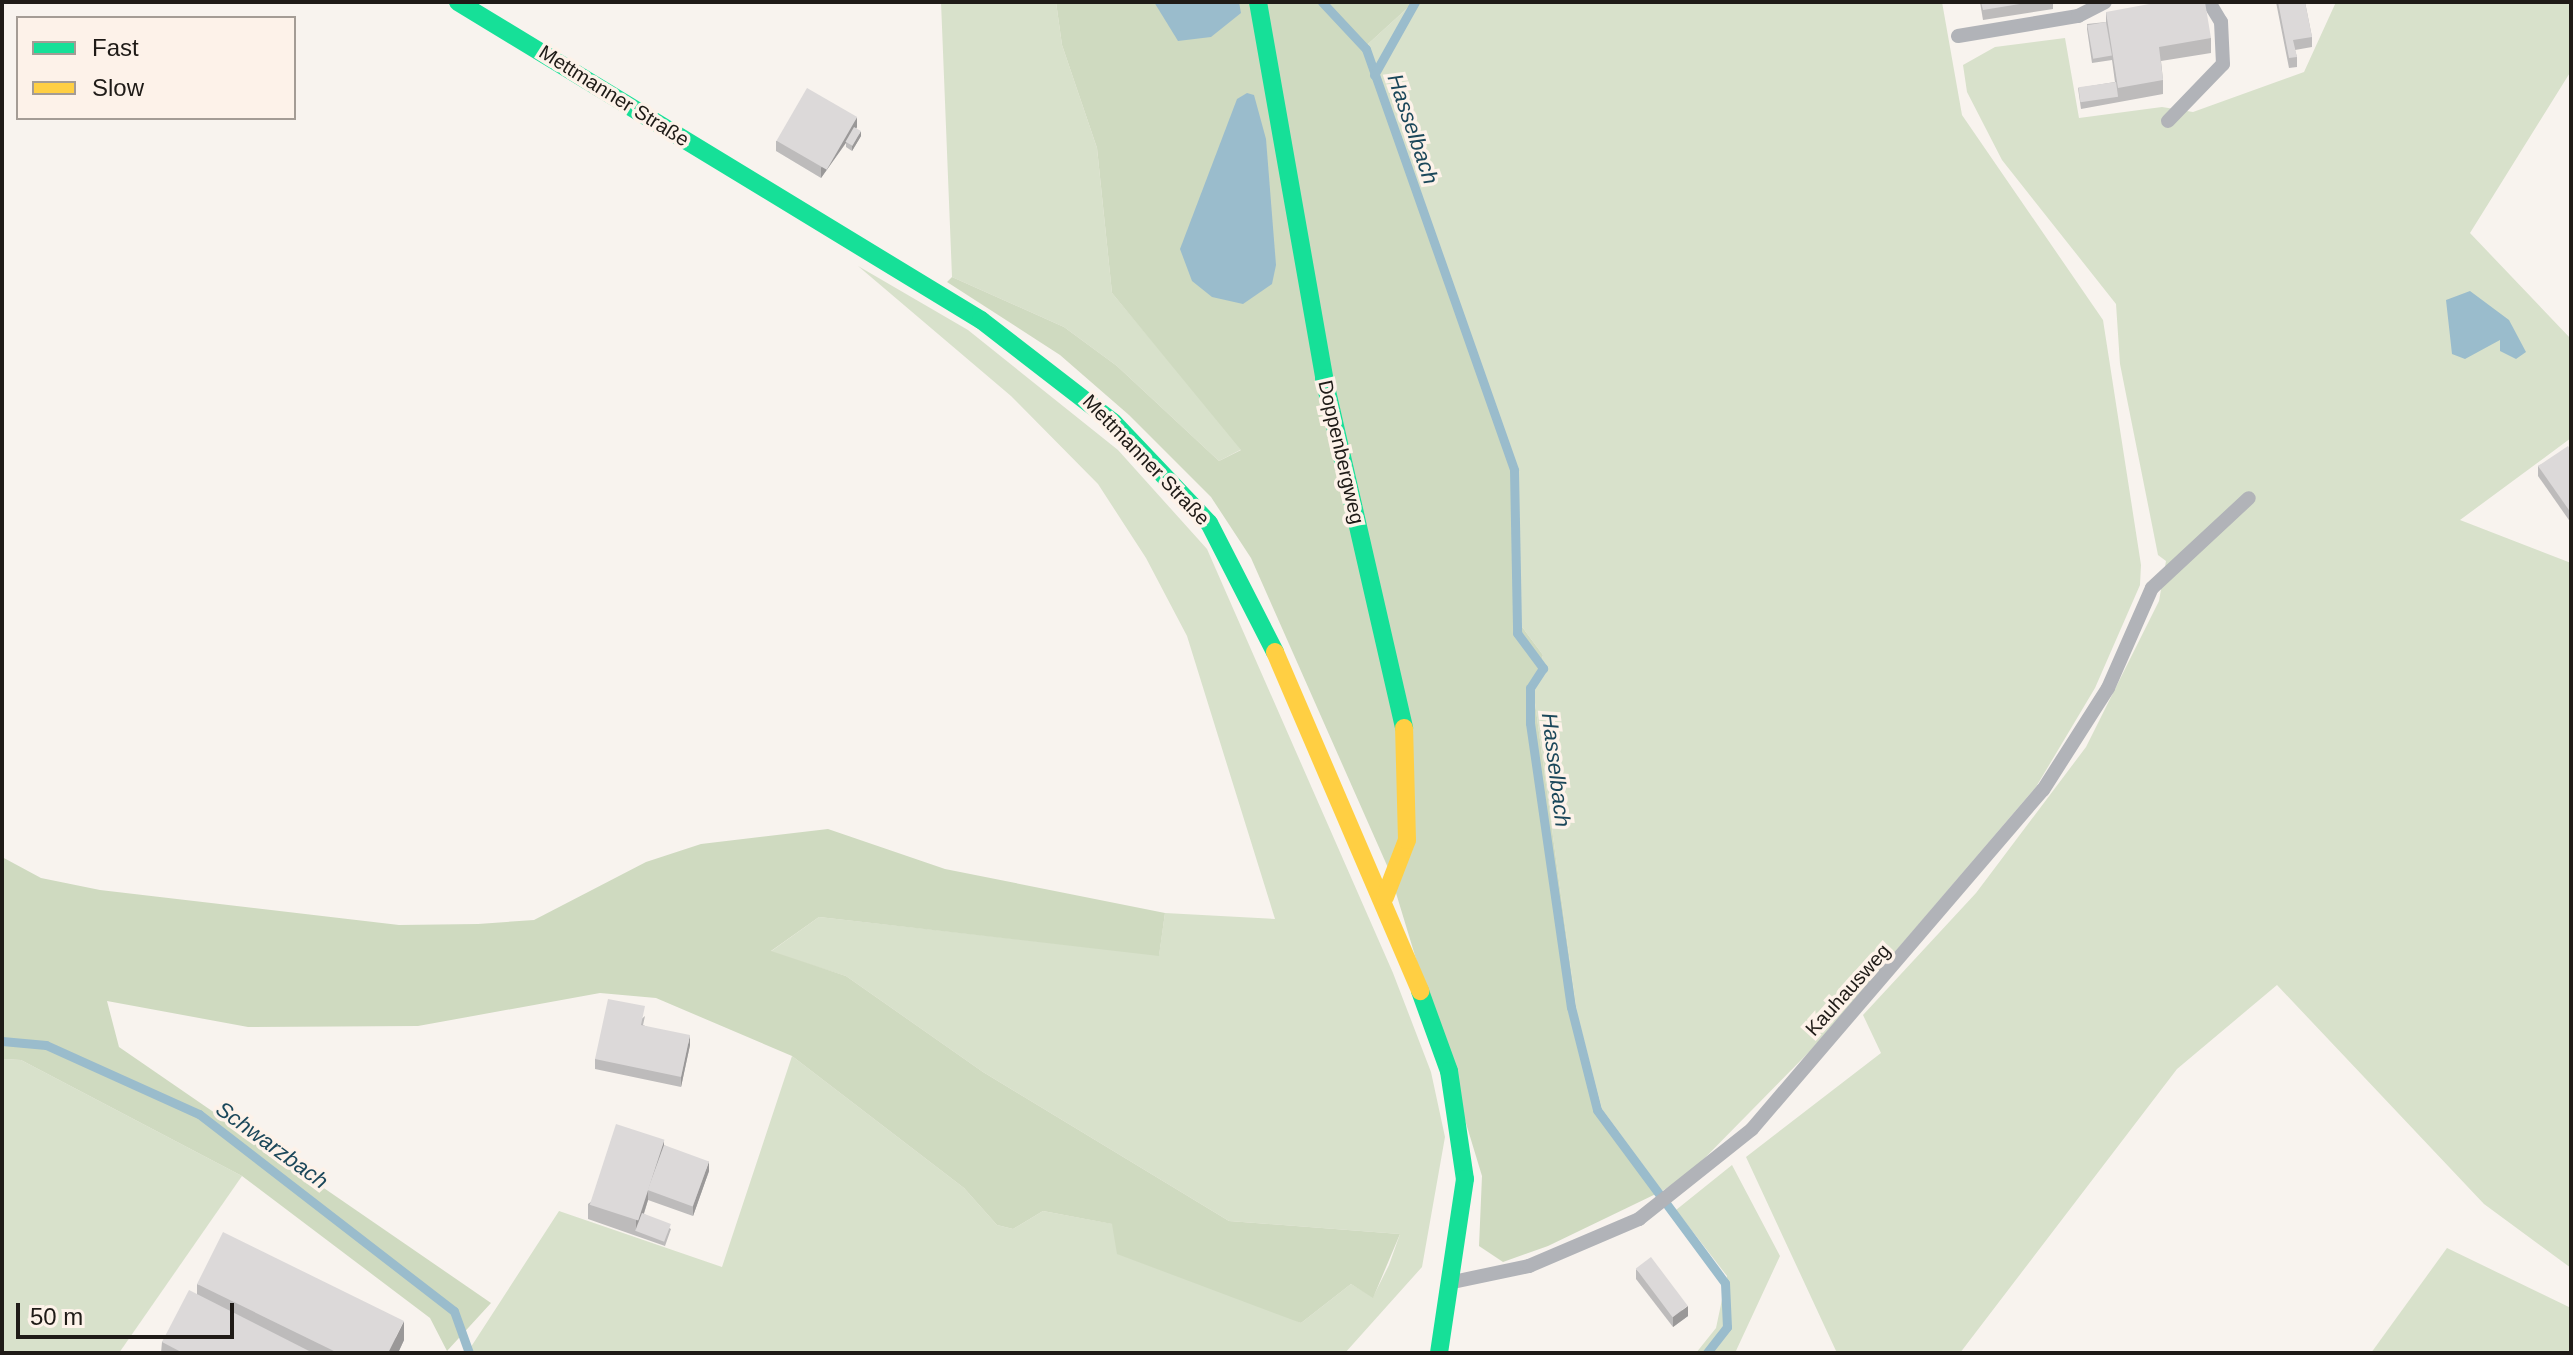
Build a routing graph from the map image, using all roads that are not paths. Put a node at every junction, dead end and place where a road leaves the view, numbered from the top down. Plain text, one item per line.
1 (458, 2) edge
2 (2105, 2) edge
3 (2209, 2) edge
4 (1258, 4) edge
5 (1958, 36) dead end
6 (2168, 121) dead end
7 (2249, 498) dead end
8 (1385, 897) junction
9 (1453, 1282) junction
10 (1439, 1353) edge

1 - 8 main road, Mettmanner Straße
2 - 5 lane
3 - 6 lane
4 - 8 main road, Doppenbergweg
7 - 9 lane, Kauhausweg
8 - 9 main road, Mettmanner Straße
9 - 10 main road, Mettmanner Straße

